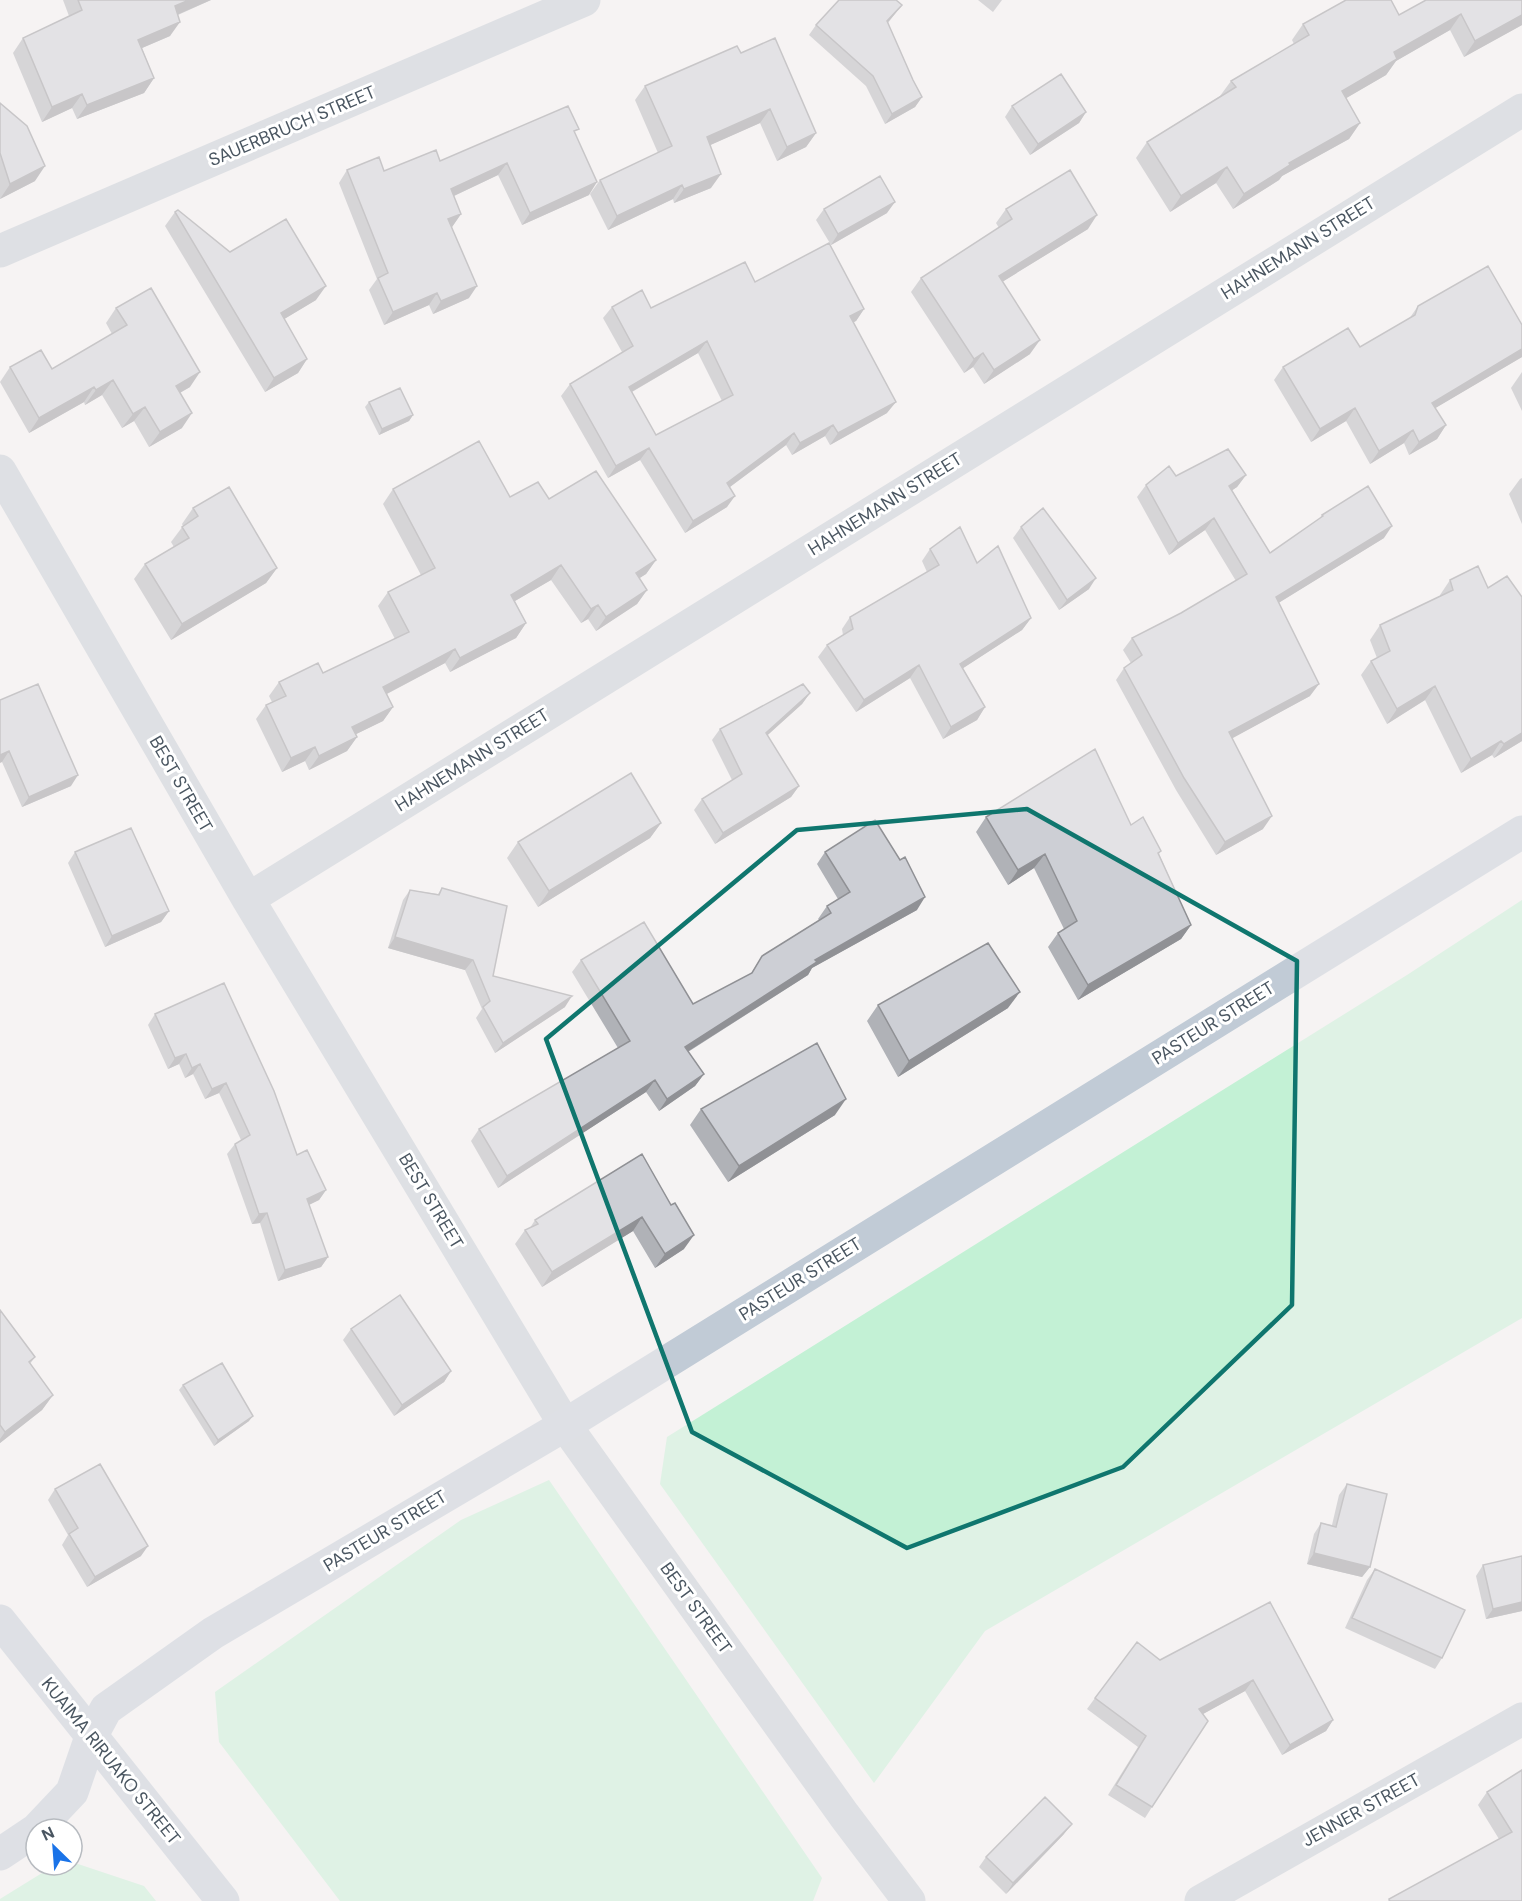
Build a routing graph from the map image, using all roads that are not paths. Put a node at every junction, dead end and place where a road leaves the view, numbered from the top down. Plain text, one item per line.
1 (584, 0) edge
2 (1522, 110) edge
3 (0, 251) edge
4 (0, 471) edge
5 (1522, 832) edge
6 (248, 899) junction
7 (565, 1425) junction
8 (0, 1621) edge
9 (1522, 1719) edge
10 (91, 1737) junction
11 (49, 1817) edge
12 (24, 1838) edge
13 (0, 1854) edge
14 (223, 1901) edge
15 (909, 1901) edge
16 (1201, 1901) edge

1 - 3 street, SAUERBRUCH STREET
2 - 6 street, HAHNEMANN STREET
4 - 6 street, BEST STREET
5 - 7 main road, PASTEUR STREET
6 - 7 street, BEST STREET
7 - 10 main road, PASTEUR STREET
7 - 15 street, BEST STREET
8 - 10 main road, KUAIMA RIRUAKO STREET
9 - 16 street, JENNER STREET
10 - 11 main road, PASTEUR STREET
10 - 14 main road, KUAIMA RIRUAKO STREET
12 - 13 main road, PASTEUR STREET

